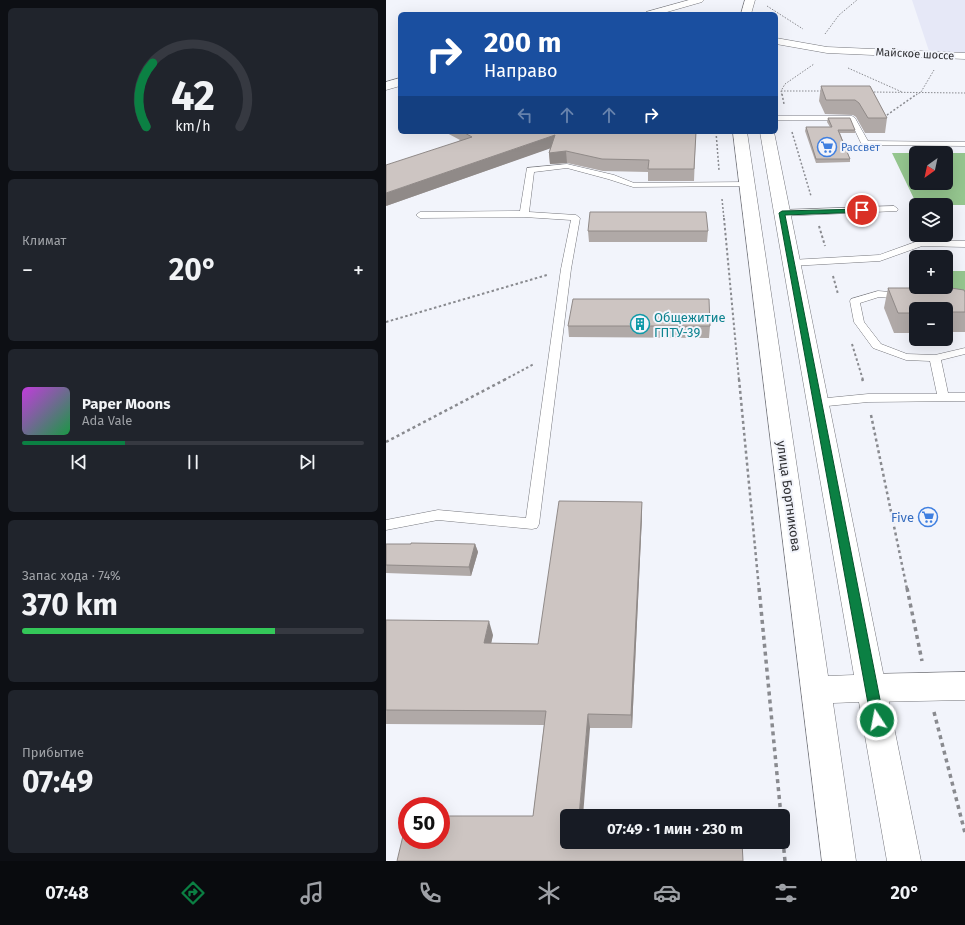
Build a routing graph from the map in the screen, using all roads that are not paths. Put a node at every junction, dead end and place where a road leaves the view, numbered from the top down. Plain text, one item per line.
1 (700, 0) edge
2 (750, 0) edge
3 (656, 12) edge
4 (749, 12) edge
5 (778, 33) edge
6 (778, 42) edge
7 (864, 52) junction
8 (780, 53) edge
9 (965, 56) edge
10 (398, 83) edge
11 (386, 86) edge
12 (778, 118) edge
13 (740, 134) edge
14 (767, 134) edge
15 (965, 144) edge
16 (746, 184) junction
17 (894, 210) dead end
18 (782, 213) junction
19 (524, 214) junction
20 (420, 215) dead end
21 (965, 244) edge
22 (791, 263) junction
23 (910, 297) edge
24 (965, 351) edge
25 (935, 358) junction
26 (943, 397) junction
27 (965, 397) edge
28 (818, 403) junction
29 (386, 525) edge
30 (965, 686) edge
31 (872, 688) junction
32 (816, 690) junction
33 (839, 861) edge
34 (904, 861) edge

1 - 3 main road
2 - 4 main road
5 - 7 main road, Майское шоссе
6 - 7 main road, Майское шоссе
7 - 8 main road, Майское шоссе
7 - 9 main road, Майское шоссе
10 - 11 main road
12 - 15 lane
13 - 16 main road, улица Бортникова
14 - 18 main road
16 - 19 lane
16 - 32 main road, улица Бортникова
17 - 18 lane
18 - 22 main road
19 - 20 lane
19 - 29 lane
21 - 22 lane
22 - 28 main road
23 - 25 lane
24 - 25 lane
25 - 26 lane
26 - 27 lane
26 - 28 lane
28 - 31 main road
30 - 31 main road
31 - 32 main road
31 - 34 main road
32 - 33 main road, улица Бортникова

